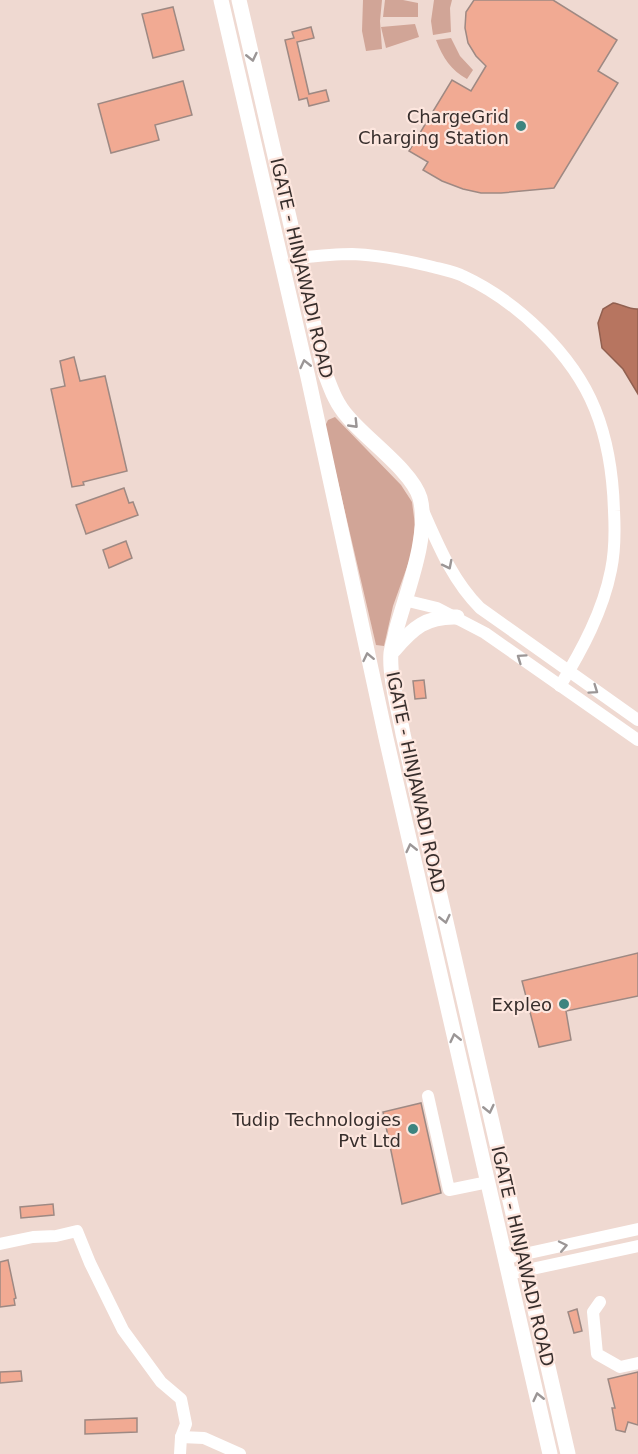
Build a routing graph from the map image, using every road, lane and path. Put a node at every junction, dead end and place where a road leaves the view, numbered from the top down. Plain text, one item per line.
1 (221, 0) edge
2 (239, 0) edge
3 (298, 258) junction
4 (339, 407) junction
5 (315, 412) junction
6 (423, 512) junction
7 (404, 600) junction
8 (457, 617) junction
9 (391, 653) junction
10 (569, 672) junction
11 (560, 686) junction
12 (638, 720) edge
13 (638, 740) edge
14 (453, 951) junction
15 (436, 956) junction
16 (428, 1096) dead end
17 (488, 1182) junction
18 (638, 1229) edge
19 (0, 1244) edge
20 (638, 1246) edge
21 (523, 1255) junction
22 (506, 1258) junction
23 (526, 1270) junction
24 (509, 1274) junction
25 (600, 1302) dead end
26 (638, 1363) edge
27 (181, 1437) junction
28 (180, 1454) edge
29 (240, 1454) edge
30 (550, 1454) edge
31 (568, 1454) edge

5 -> 1 main road, IGATE - HINJAWADI ROAD
2 -> 3 main road, IGATE - HINJAWADI ROAD
3 - 4 main road, IGATE - HINJAWADI ROAD
3 - 10 street
4 - 5 main road
4 -> 6 main road, IGATE - HINJAWADI ROAD
15 -> 5 main road, IGATE - HINJAWADI ROAD
6 - 7 main road, IGATE - HINJAWADI ROAD
6 -> 10 street
7 - 8 street
7 - 9 main road, IGATE - HINJAWADI ROAD
8 - 9 main road
11 -> 8 street
9 -> 14 main road, IGATE - HINJAWADI ROAD
10 - 11 street
10 -> 12 street
11 - 13 street
14 - 15 main road
14 -> 21 main road, IGATE - HINJAWADI ROAD
17 -> 15 main road, IGATE - HINJAWADI ROAD
16 - 17 street
17 - 22 main road, IGATE - HINJAWADI ROAD
21 -> 18 street
19 - 27 street
20 - 23 street
21 - 22 street
21 - 23 main road, IGATE - HINJAWADI ROAD
22 - 24 main road, IGATE - HINJAWADI ROAD
23 - 24 street
23 - 31 main road, IGATE - HINJAWADI ROAD
30 -> 24 main road, IGATE - HINJAWADI ROAD
25 - 26 street
27 - 28 street
27 - 29 street

